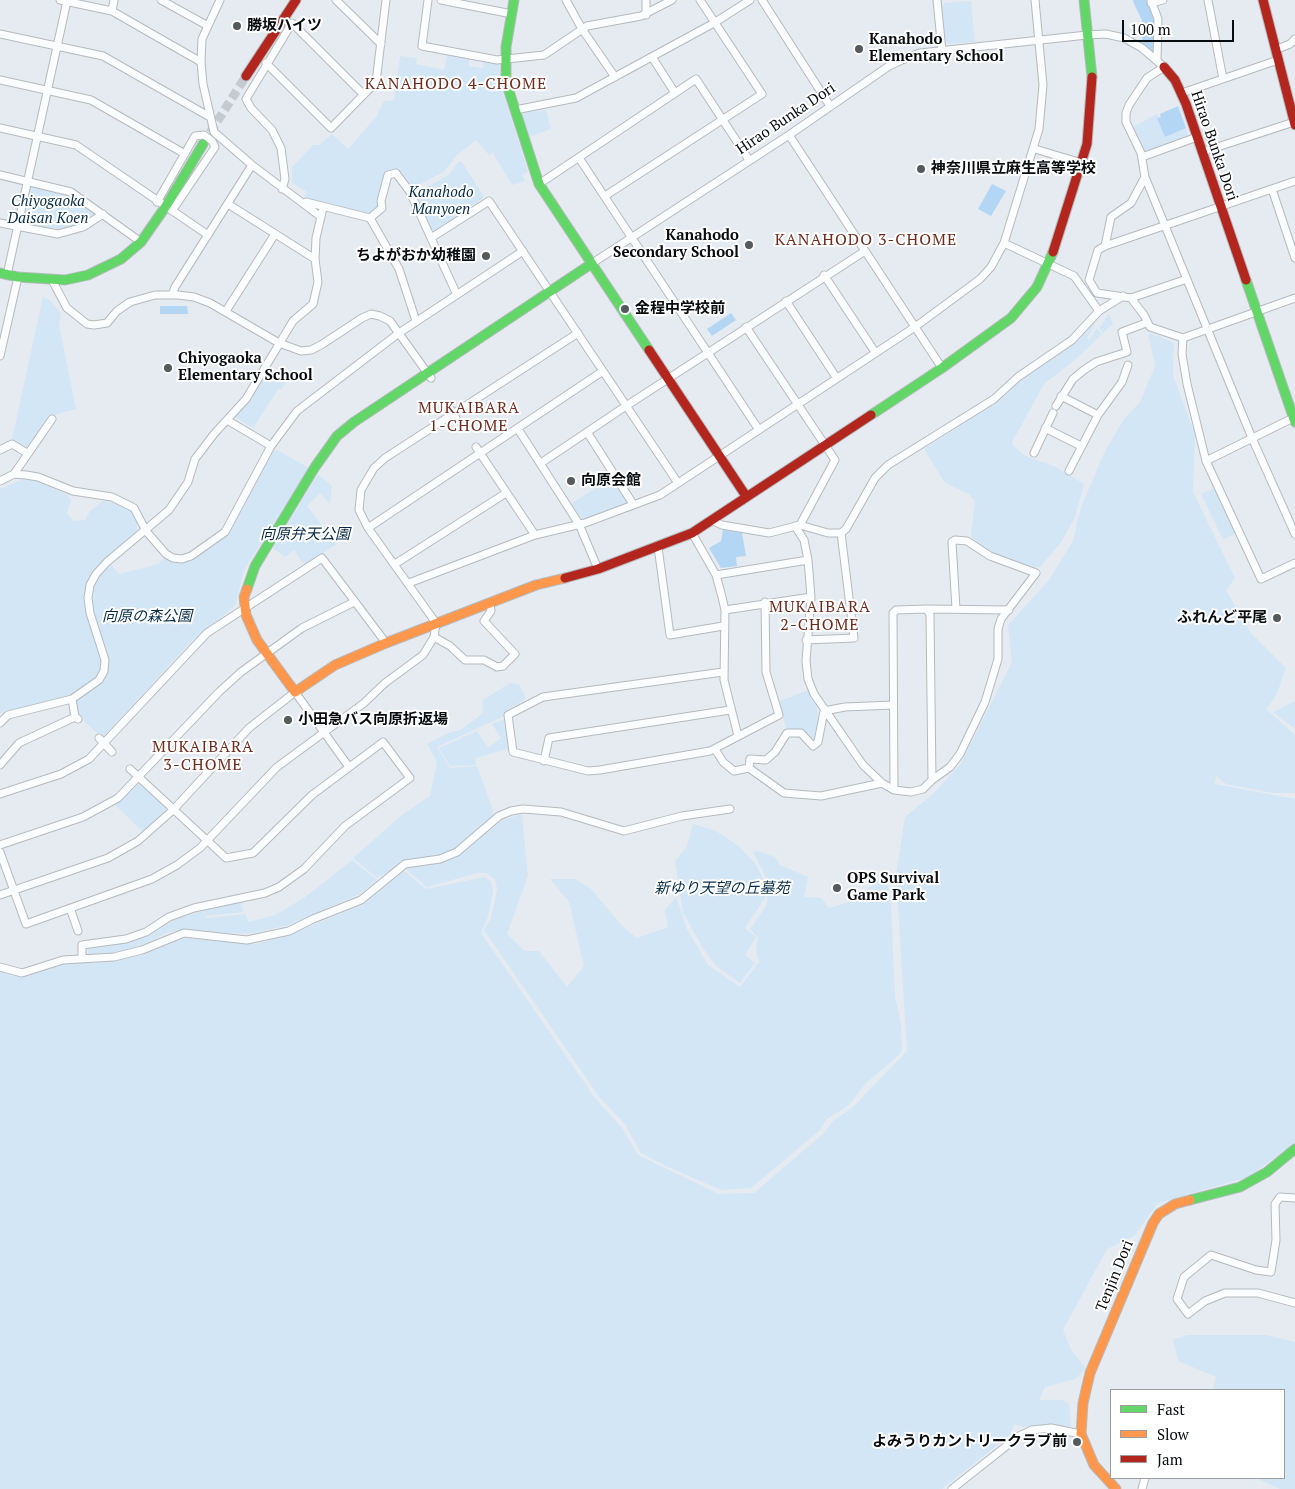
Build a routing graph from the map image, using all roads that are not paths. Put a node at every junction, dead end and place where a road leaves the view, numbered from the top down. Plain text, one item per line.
1 (114, 0) edge
2 (161, 0) edge
3 (220, 0) edge
4 (296, 0) edge
5 (336, 0) edge
6 (386, 0) edge
7 (428, 0) edge
8 (440, 0) edge
9 (514, 0) edge
10 (566, 0) edge
11 (646, 0) edge
12 (672, 0) edge
13 (700, 0) edge
14 (750, 0) edge
15 (762, 0) edge
16 (937, 0) edge
17 (942, 0) edge
18 (1034, 0) edge
19 (1084, 0) edge
20 (1163, 0) edge
21 (1208, 0) edge
22 (1263, 0) edge
23 (63, 1) edge
24 (1151, 2) edge
25 (112, 12) junction
26 (512, 14) junction
27 (646, 15) junction
28 (714, 23) junction
29 (208, 26) junction
30 (582, 29) junction
31 (0, 34) edge
32 (1087, 35) junction
33 (1295, 40) edge
34 (1038, 41) junction
35 (380, 44) junction
36 (57, 46) junction
37 (942, 50) junction
38 (1276, 50) junction
39 (652, 57) junction
40 (506, 58) junction
41 (1278, 60) junction
42 (201, 62) junction
43 (266, 63) junction
44 (1160, 64) junction
45 (246, 76) tunnel mouth
46 (615, 77) junction
47 (1223, 79) junction
48 (0, 80) edge
49 (47, 91) junction
50 (675, 93) junction
51 (1182, 93) junction
52 (363, 94) junction
53 (830, 106) junction
54 (515, 110) junction
55 (210, 117) junction
56 (722, 119) junction
57 (1295, 123) edge
58 (0, 128) edge
59 (214, 132) junction
60 (790, 134) junction
61 (38, 136) junction
62 (1197, 137) junction
63 (206, 141) junction
64 (1035, 149) junction
65 (1202, 152) junction
66 (185, 154) junction
67 (1142, 157) junction
68 (578, 158) junction
69 (749, 160) junction
70 (1082, 162) junction
71 (252, 165) junction
72 (0, 176) edge
73 (1145, 177) junction
74 (1295, 181) edge
75 (28, 182) junction
76 (539, 184) junction
77 (282, 189) junction
78 (1272, 189) junction
79 (605, 196) junction
80 (300, 201) junction
81 (228, 204) junction
82 (165, 206) junction
83 (323, 208) junction
84 (1221, 208) junction
85 (103, 214) junction
86 (321, 217) junction
87 (370, 218) junction
88 (0, 222) edge
89 (1165, 226) junction
90 (18, 227) junction
91 (275, 234) junction
92 (208, 235) junction
93 (632, 236) junction
94 (431, 238) junction
95 (141, 242) junction
96 (1004, 243) junction
97 (1105, 246) junction
98 (523, 251) junction
99 (865, 251) junction
100 (1295, 258) edge
101 (315, 259) junction
102 (1050, 263) junction
103 (591, 264) junction
104 (4, 274) edge
105 (824, 276) junction
106 (18, 277) junction
107 (1187, 278) junction
108 (52, 280) junction
109 (551, 292) junction
110 (457, 294) junction
111 (172, 295) junction
112 (1123, 296) junction
113 (1131, 298) junction
114 (1295, 298) edge
115 (786, 301) junction
116 (226, 311) junction
117 (1099, 311) junction
118 (1257, 312) junction
119 (416, 321) junction
120 (4, 323) edge
121 (1146, 323) junction
122 (915, 326) junction
123 (746, 327) junction
124 (1208, 329) junction
125 (399, 333) junction
126 (578, 333) junction
127 (1184, 338) junction
128 (278, 343) junction
129 (708, 352) junction
130 (875, 352) junction
131 (0, 356) edge
132 (1128, 365) dead end
133 (942, 368) junction
134 (604, 371) junction
135 (429, 376) junction
136 (836, 377) junction
137 (667, 379) junction
138 (1061, 396) junction
139 (797, 404) junction
140 (448, 406) dead end
141 (626, 406) junction
142 (1098, 415) junction
143 (455, 416) junction
144 (52, 419) dead end
145 (1294, 419) edge
146 (227, 420) junction
147 (1045, 428) junction
148 (518, 429) junction
149 (759, 430) junction
150 (588, 432) junction
151 (1252, 438) junction
152 (825, 444) junction
153 (271, 446) junction
154 (1080, 446) junction
155 (476, 447) dead end
156 (0, 450) edge
157 (27, 453) junction
158 (1034, 453) dead end
159 (481, 454) junction
160 (719, 456) junction
161 (1206, 461) junction
162 (542, 463) junction
163 (1069, 472) dead end
164 (14, 474) junction
165 (0, 481) edge
166 (678, 483) junction
167 (506, 493) junction
168 (746, 496) junction
169 (633, 504) junction
170 (711, 520) junction
171 (579, 524) junction
172 (797, 525) junction
173 (368, 528) junction
174 (146, 531) junction
175 (692, 533) junction
176 (841, 533) junction
177 (1295, 534) edge
178 (535, 535) junction
179 (658, 547) junction
180 (808, 560) junction
181 (1295, 563) edge
182 (396, 564) junction
183 (598, 569) junction
184 (716, 575) junction
185 (409, 584) junction
186 (811, 597) junction
187 (354, 602) junction
188 (765, 602) junction
189 (490, 604) junction
190 (245, 608) junction
191 (927, 609) junction
192 (956, 609) junction
193 (724, 610) junction
194 (1008, 610) junction
195 (436, 623) junction
196 (723, 626) junction
197 (434, 637) junction
198 (806, 640) junction
199 (386, 643) junction
200 (267, 654) junction
201 (723, 672) junction
202 (295, 692) junction
203 (72, 699) junction
204 (893, 705) junction
205 (730, 710) junction
206 (824, 711) junction
207 (0, 723) edge
208 (324, 732) junction
209 (738, 736) junction
210 (99, 738) dead end
211 (104, 745) junction
212 (715, 749) junction
213 (112, 752) dead end
214 (544, 761) junction
215 (0, 765) edge
216 (349, 767) junction
217 (749, 768) junction
218 (130, 769) dead end
219 (138, 777) junction
220 (932, 780) junction
221 (882, 783) junction
222 (894, 790) junction
223 (0, 794) edge
224 (730, 809) dead end
225 (173, 810) junction
226 (206, 841) junction
227 (0, 845) edge
228 (0, 852) edge
229 (13, 891) junction
230 (0, 895) edge
231 (70, 908) junction
232 (78, 931) dead end
233 (82, 958) junction
234 (0, 967) edge
235 (1295, 1149) edge
236 (1295, 1198) edge
237 (1295, 1303) edge
238 (1081, 1434) junction
239 (952, 1489) edge
240 (1116, 1489) edge

1 - 25 street
2 - 29 street
3 - 29 street
4 - 45 street
5 - 35 street
6 - 35 street
7 - 40 street
8 - 26 street
9 - 26 street
10 - 30 street
11 - 27 street
12 - 27 street
13 - 28 street
14 - 28 street
15 - 53 street
16 - 17 street
16 - 37 street
18 - 34 street
19 - 32 street
20 - 24 street
21 - 47 street
22 - 38 street
23 - 25 street
23 - 36 street
24 - 44 street
25 - 42 street
26 - 40 street
27 - 30 street
28 - 39 street
28 - 56 street
29 - 42 street
30 - 40 street
30 - 46 street
31 - 36 street
32 - 34 street, Hirao Bunka Dori
32 - 44 street, Hirao Bunka Dori
32 - 70 street
33 - 38 street
34 - 37 street, Hirao Bunka Dori
34 - 64 street
35 - 52 street
36 - 49 street
36 - 55 street
37 - 53 street, Hirao Bunka Dori
38 - 41 street
39 - 46 street
39 - 50 street
40 - 54 street
41 - 47 street
41 - 57 street
42 - 55 street
43 - 52 street
43 - 52 street
43 - 77 street
44 - 51 street, Hirao Bunka Dori
44 - 67 street
46 - 54 street
47 - 51 street
48 - 49 street
49 - 61 street
49 - 66 street
50 - 56 street
50 - 68 street
51 - 62 street, Hirao Bunka Dori
53 - 60 street, Hirao Bunka Dori
54 - 76 street
55 - 59 street
56 - 69 street
56 - 79 street
57 - 65 street
58 - 61 street
59 - 63 street
59 - 71 street
60 - 69 street, Hirao Bunka Dori
60 - 99 street
61 - 75 street
61 - 82 street
62 - 65 street, Hirao Bunka Dori
62 - 67 street
63 - 66 street
63 - 82 street
64 - 70 street
64 - 96 street
65 - 84 street, Hirao Bunka Dori
66 - 82 street
67 - 73 street
68 - 76 street
68 - 79 street
69 - 93 street, Hirao Bunka Dori
70 - 102 street
71 - 77 street
71 - 81 street
72 - 75 street
73 - 89 street
73 - 97 street
74 - 78 street
75 - 85 street
75 - 90 street
76 - 103 street
77 - 80 street
78 - 84 street
78 - 100 street
79 - 93 street
80 - 83 street
80 - 86 street
81 - 91 street
81 - 92 street
82 - 92 street
82 - 95 street
83 - 86 street
83 - 87 street
84 - 89 street
84 - 118 street, Hirao Bunka Dori
85 - 90 street
85 - 95 street
86 - 101 street
87 - 94 street
87 - 119 street
88 - 90 street
89 - 97 street
89 - 107 street
90 - 104 street
91 - 101 street
91 - 116 street
92 - 111 street
93 - 103 street, Hirao Bunka Dori
93 - 129 street
94 - 98 street
94 - 110 street
95 - 108 street
96 - 102 street
96 - 122 street
97 - 112 street
98 - 109 street
98 - 110 street
99 - 105 street
99 - 122 street
101 - 128 street
102 - 117 street
102 - 133 street
103 - 109 street
103 - 137 street
104 - 106 street
105 - 115 street
105 - 130 street
106 - 108 street
106 - 120 street
107 - 113 street
107 - 124 street
108 - 111 street
109 - 126 street
109 - 135 street
110 - 119 street
111 - 116 street
112 - 113 street
112 - 117 street
113 - 121 street
114 - 118 street
115 - 123 street
115 - 136 street
116 - 128 street
117 - 176 street
118 - 124 street
118 - 145 street, Hirao Bunka Dori
119 - 125 street
120 - 131 street
121 - 127 street
121 - 138 street
122 - 130 street
122 - 133 street
123 - 129 street
123 - 139 street
124 - 127 street
124 - 151 street
125 - 128 street
125 - 135 street
125 - 153 street
126 - 134 street
126 - 143 street
127 - 161 street
128 - 146 street
129 - 137 street
129 - 149 street
130 - 136 street
132 - 142 street
133 - 152 street
134 - 141 street
134 - 148 street
135 - 190 street
136 - 139 street
137 - 141 street
137 - 160 street
138 - 142 street
138 - 147 street
139 - 149 street
139 - 152 street
140 - 143 street
141 - 150 street
141 - 166 street
142 - 154 street
143 - 173 street
144 - 157 street
145 - 151 street
146 - 153 street
146 - 174 street
147 - 154 street
147 - 158 street
148 - 159 street
148 - 162 street
149 - 160 street
150 - 162 street
150 - 169 street
151 - 161 street
151 - 177 street
152 - 168 street
152 - 172 street
153 - 174 street
154 - 163 street
155 - 159 street
156 - 157 street
157 - 164 street
159 - 167 street
159 - 173 street
160 - 166 street
160 - 168 street
161 - 181 street
162 - 171 street
164 - 165 street
164 - 174 street
166 - 169 street
167 - 178 street
167 - 182 street
168 - 170 street
169 - 171 street
170 - 172 street
170 - 175 street
171 - 178 street
171 - 183 street
172 - 176 street
172 - 180 street
173 - 182 street
174 - 203 street
175 - 179 street
175 - 184 street
176 - 198 street
178 - 185 street
179 - 183 street
179 - 196 street
180 - 184 street
180 - 186 street
182 - 185 street
183 - 189 street
184 - 193 street
185 - 195 street
186 - 188 street
186 - 198 street
187 - 190 street
187 - 199 street
187 - 200 street
188 - 193 street
188 - 209 street
189 - 195 street
189 - 197 street
190 - 200 street
190 - 211 street
191 - 192 street
191 - 204 street
191 - 220 street
192 - 194 street
192 - 194 street
193 - 196 street
194 - 220 street
195 - 197 street
195 - 199 street
196 - 201 street
197 - 208 street
198 - 206 street
199 - 202 street
200 - 202 street
200 - 219 street
201 - 205 street
201 - 214 street
202 - 208 street
202 - 225 street
203 - 207 street
203 - 215 street
204 - 206 street
204 - 222 street
205 - 209 street
205 - 214 street
206 - 217 street
206 - 221 street
208 - 216 street
208 - 226 street
209 - 212 street
210 - 211 street
211 - 213 street
211 - 223 street
212 - 214 street
212 - 217 street
216 - 226 street
216 - 233 street
217 - 221 street
218 - 219 street
219 - 225 street
219 - 227 street
220 - 222 street
221 - 222 street
224 - 233 street
225 - 226 street
225 - 229 street
226 - 231 street
228 - 229 street
229 - 230 street
229 - 231 street
231 - 232 street
233 - 234 street
235 - 238 street, Tenjin Dori
236 - 237 street
238 - 239 street
238 - 240 street, Tenjin Dori

